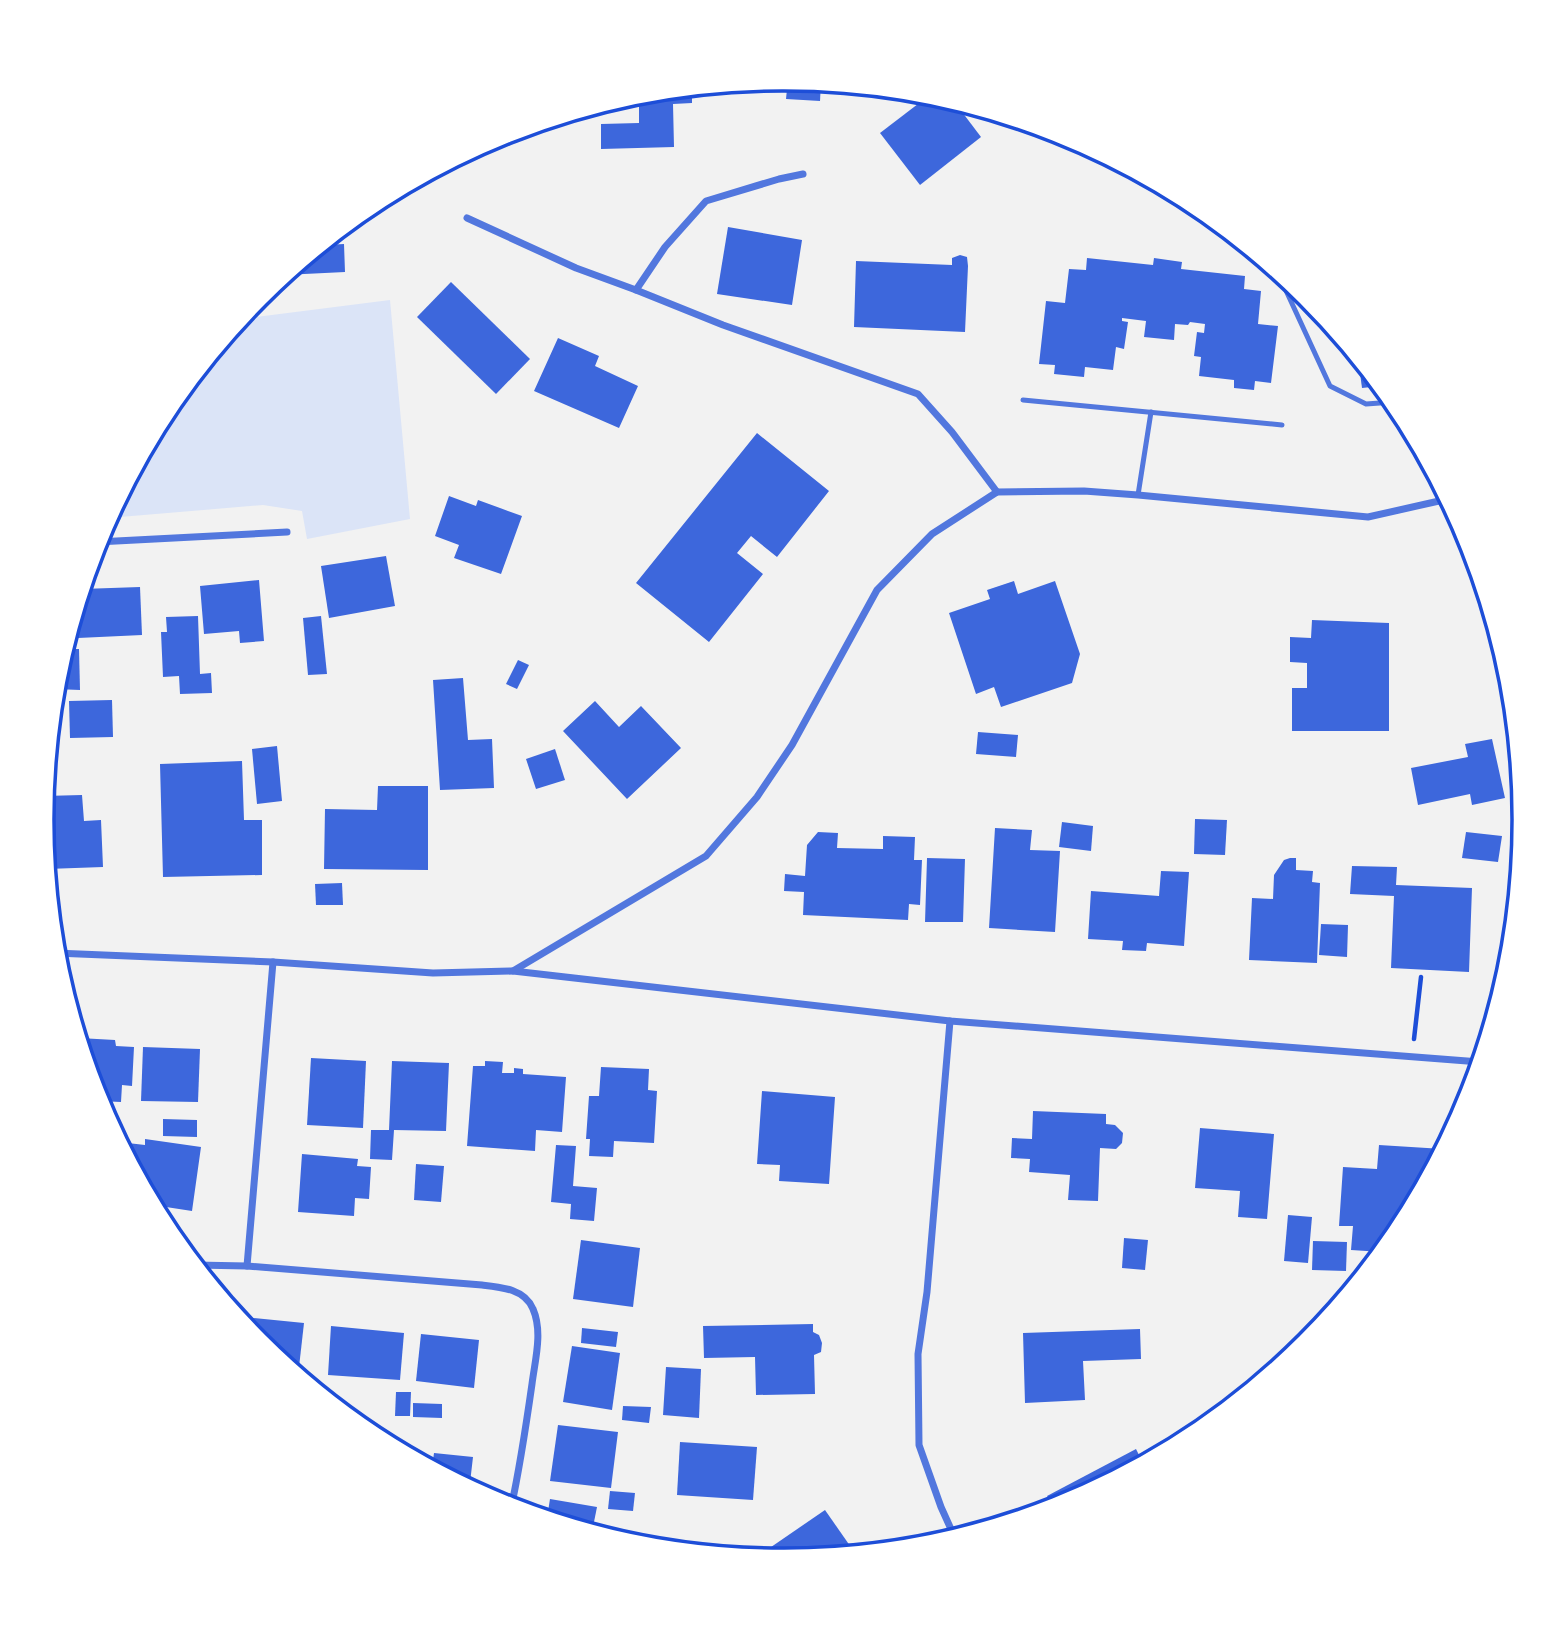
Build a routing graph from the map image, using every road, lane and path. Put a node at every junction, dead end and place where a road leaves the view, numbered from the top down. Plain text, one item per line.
1 (803, 174) dead end
2 (467, 218) dead end
3 (636, 290) junction
4 (1289, 296) edge
5 (1023, 400) dead end
6 (1380, 403) edge
7 (1152, 412) junction
8 (1282, 425) dead end
9 (997, 492) junction
10 (1138, 495) junction
11 (1439, 501) edge
12 (287, 532) dead end
13 (110, 541) edge
14 (67, 953) edge
15 (273, 962) junction
16 (513, 971) junction
17 (1421, 977) dead end
18 (950, 1021) junction
19 (1412, 1057) junction
20 (1470, 1061) edge
21 (207, 1265) edge
22 (247, 1266) junction
23 (514, 1497) edge
24 (950, 1528) edge

1 - 3 street
2 - 3 street
3 - 9 street
4 - 6 lane
5 - 7 lane
7 - 8 lane
7 - 10 lane
9 - 10 street
9 - 16 street
10 - 11 street
12 - 13 street
14 - 15 street
15 - 16 street
15 - 22 street
16 - 18 street
17 - 19 path
18 - 19 street
18 - 24 street
19 - 20 street
21 - 22 street
22 - 23 street

